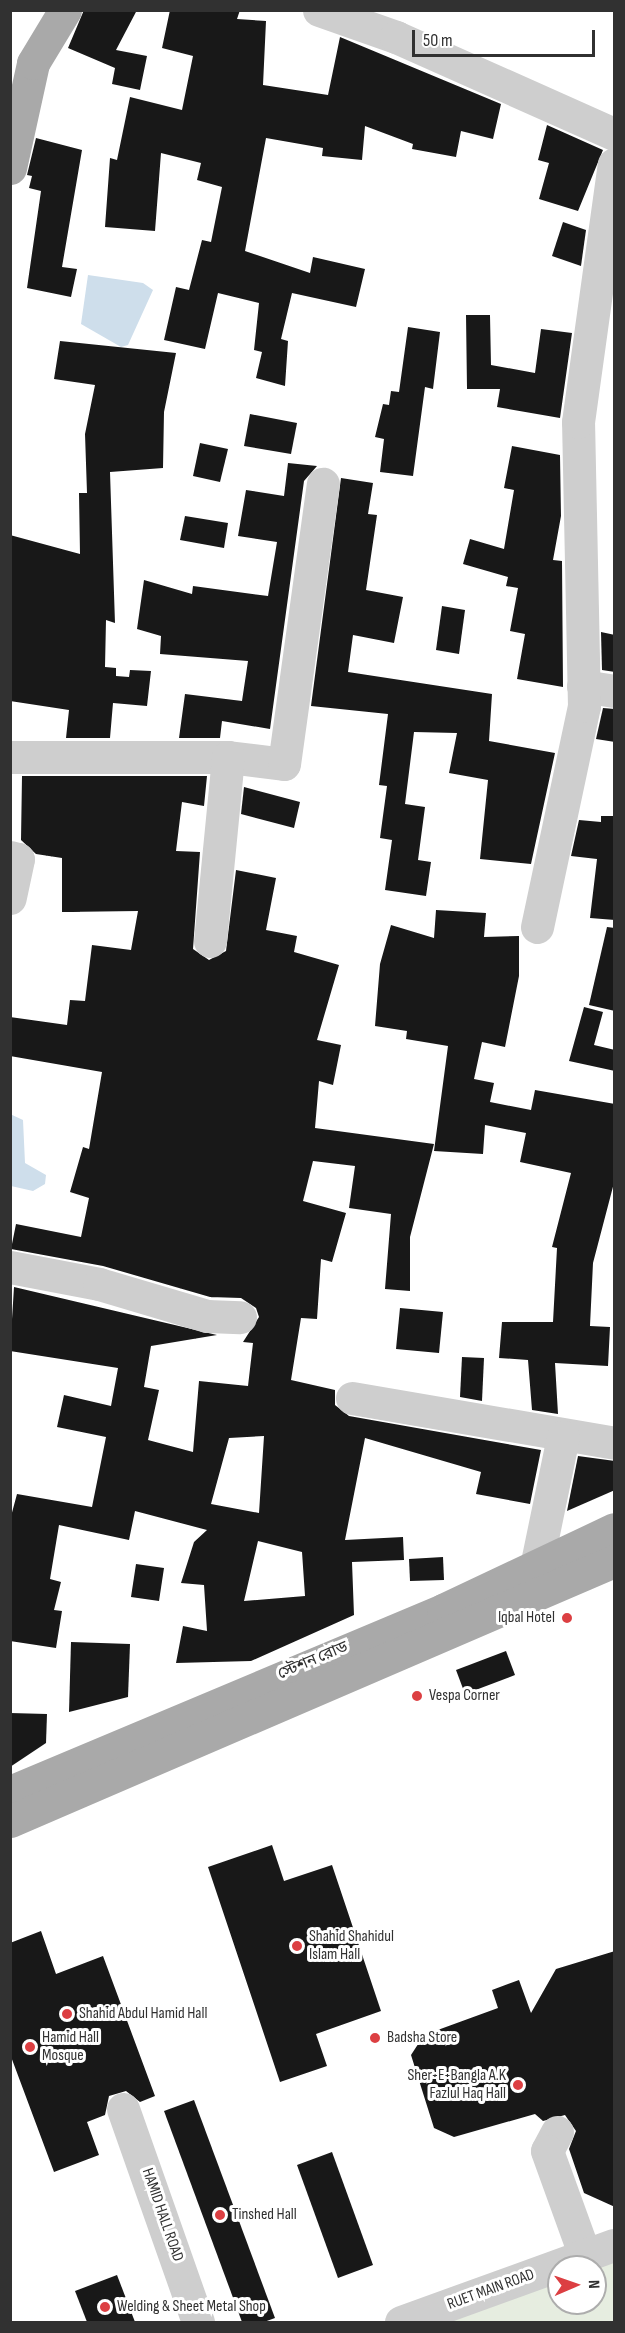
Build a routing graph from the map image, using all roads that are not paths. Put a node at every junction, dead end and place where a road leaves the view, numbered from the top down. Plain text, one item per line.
1 (65, 10) edge
2 (319, 10) edge
3 (615, 134) edge
4 (615, 164) edge
5 (10, 168) edge
6 (322, 484) dead end
7 (599, 689) edge
8 (10, 757) edge
9 (228, 757) junction
10 (10, 857) edge
11 (10, 898) edge
12 (537, 927) dead end
13 (210, 941) dead end
14 (10, 1267) edge
15 (240, 1317) dead end
16 (352, 1398) dead end
17 (563, 1437) junction
18 (615, 1443) edge
19 (615, 1529) edge
20 (615, 1561) edge
21 (537, 1567) junction
22 (10, 1792) edge
23 (10, 1821) edge
24 (123, 2109) dead end
25 (557, 2132) dead end
26 (600, 2250) edge
27 (198, 2322) edge
28 (401, 2322) edge

1 - 5 main road
2 - 3 street
4 - 7 street
6 - 9 street
7 - 12 street
8 - 9 street
9 - 13 street
10 - 11 street
14 - 15 street
16 - 17 street
17 - 18 street
17 - 21 street
19 - 21 main road, স্টেশন রোড
20 - 23 main road, স্টেশন রোড
21 - 22 main road, স্টেশন রোড
24 - 27 street, HAMID HALL ROAD
25 - 26 street
26 - 28 street, RUET MAIN ROAD

